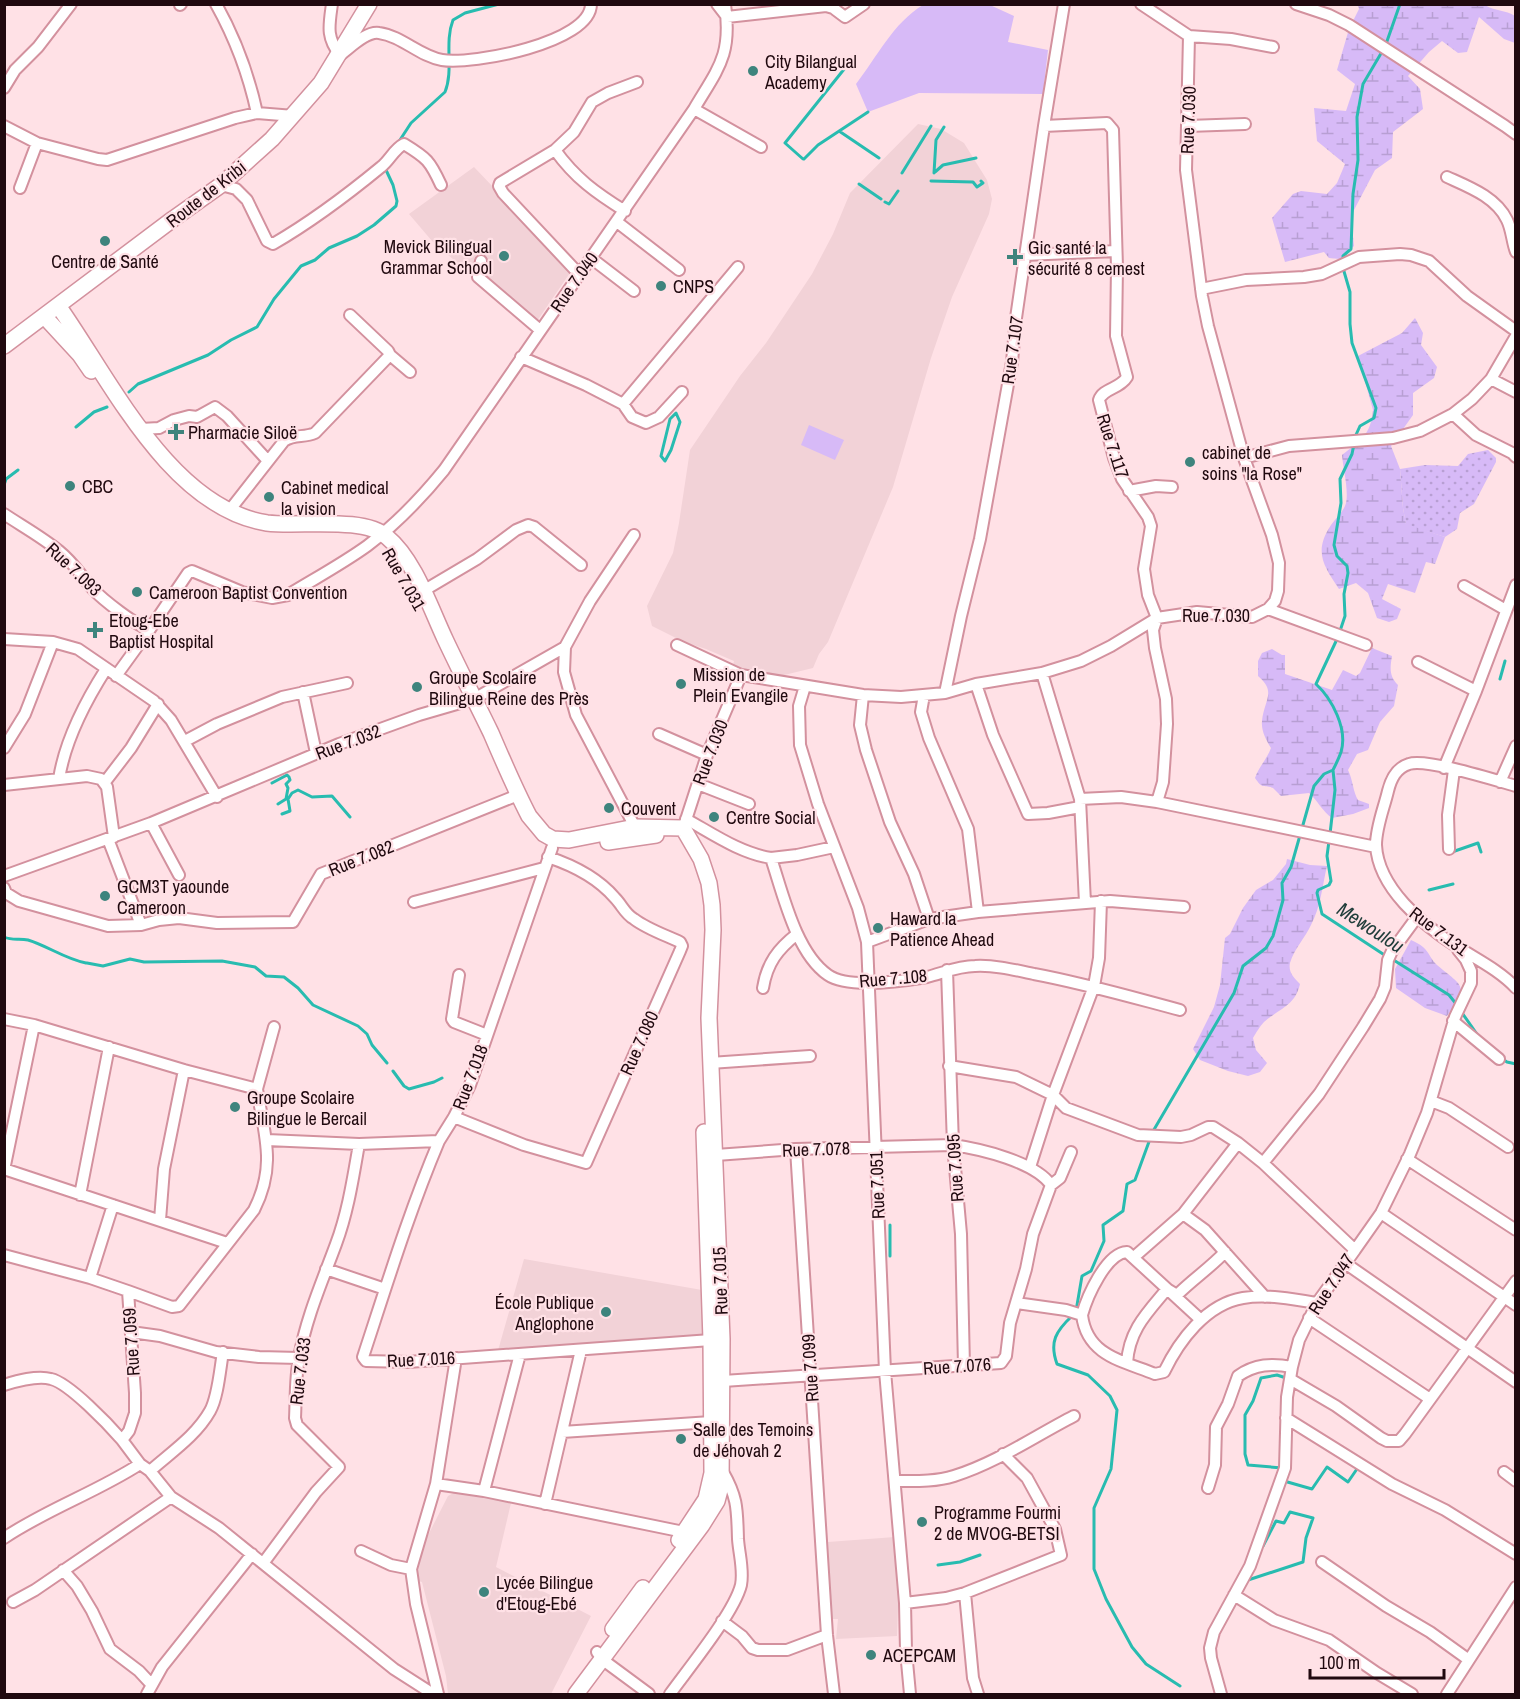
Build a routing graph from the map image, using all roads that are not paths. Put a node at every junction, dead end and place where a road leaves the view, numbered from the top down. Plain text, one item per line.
1 (71, 4) edge
2 (216, 4) edge
3 (332, 4) edge
4 (369, 4) edge
5 (591, 4) edge
6 (717, 4) edge
7 (725, 4) edge
8 (864, 4) edge
9 (1064, 4) edge
10 (1141, 4) edge
11 (1296, 4) edge
12 (727, 17) junction
13 (1189, 36) junction
14 (1273, 47) dead end
15 (340, 55) junction
16 (637, 82) dead end
17 (4, 88) edge
18 (694, 109) junction
19 (257, 113) junction
20 (294, 116) junction
21 (1245, 124) dead end
22 (4, 126) edge
23 (1044, 126) junction
24 (1188, 126) junction
25 (1515, 134) edge
26 (37, 143) junction
27 (761, 147) dead end
28 (555, 150) junction
29 (1447, 177) dead end
30 (441, 185) dead end
31 (221, 186) junction
32 (20, 188) dead end
33 (625, 211) junction
34 (617, 222) junction
35 (1116, 250) junction
36 (1515, 252) edge
37 (1025, 255) junction
38 (591, 258) junction
39 (481, 261) dead end
40 (738, 267) dead end
41 (679, 270) dead end
42 (579, 274) junction
43 (1201, 289) junction
44 (634, 291) dead end
45 (58, 307) junction
46 (350, 315) dead end
47 (44, 316) junction
48 (540, 330) junction
49 (1515, 334) edge
50 (4, 346) edge
51 (390, 355) junction
52 (520, 357) junction
53 (410, 372) dead end
54 (1491, 379) junction
55 (682, 392) dead end
56 (1515, 392) edge
57 (117, 401) junction
58 (623, 404) junction
59 (1453, 414) junction
60 (141, 429) junction
61 (1515, 457) edge
62 (1244, 458) junction
63 (268, 461) junction
64 (1172, 487) dead end
65 (1129, 491) junction
66 (229, 512) junction
67 (4, 514) edge
68 (380, 535) junction
69 (634, 535) dead end
70 (581, 565) dead end
71 (1515, 585) edge
72 (1464, 586) dead end
73 (423, 591) junction
74 (1268, 609) junction
75 (1506, 610) junction
76 (1157, 618) junction
77 (150, 629) junction
78 (4, 639) edge
79 (53, 642) junction
80 (677, 645) dead end
81 (1366, 645) dead end
82 (565, 647) junction
83 (1418, 662) dead end
84 (106, 669) junction
85 (1042, 673) junction
86 (741, 675) junction
87 (116, 676) junction
88 (348, 683) dead end
89 (976, 684) junction
90 (805, 686) junction
91 (1476, 691) junction
92 (303, 692) junction
93 (945, 693) junction
94 (863, 695) junction
95 (924, 695) junction
96 (470, 700) junction
97 (158, 704) junction
98 (659, 734) dead end
99 (185, 741) junction
100 (1515, 746) edge
101 (4, 748) edge
102 (316, 753) junction
103 (707, 756) junction
104 (1449, 769) junction
105 (59, 779) junction
106 (105, 782) junction
107 (1500, 782) junction
108 (4, 784) edge
109 (698, 784) junction
110 (1515, 786) edge
111 (217, 797) junction
112 (513, 797) junction
113 (1157, 802) junction
114 (1080, 803) junction
115 (750, 804) dead end
116 (150, 823) junction
117 (635, 827) junction
118 (684, 828) junction
119 (111, 838) junction
120 (834, 846) junction
121 (1376, 847) junction
122 (1449, 849) dead end
123 (548, 858) junction
124 (771, 858) junction
125 (179, 875) dead end
126 (4, 876) edge
127 (4, 888) edge
128 (414, 902) dead end
129 (1101, 902) junction
130 (1085, 903) junction
131 (1184, 907) dead end
132 (978, 912) junction
133 (1417, 916) junction
134 (928, 919) junction
135 (141, 925) junction
136 (797, 934) junction
137 (867, 942) junction
138 (1456, 946) junction
139 (947, 970) junction
140 (459, 975) dead end
141 (869, 982) junction
142 (1094, 986) junction
143 (763, 988) dead end
144 (1515, 988) edge
145 (1180, 1010) dead end
146 (4, 1018) edge
147 (1453, 1021) junction
148 (33, 1025) junction
149 (274, 1027) dead end
150 (487, 1035) junction
151 (109, 1047) junction
152 (810, 1056) dead end
153 (1499, 1059) dead end
154 (710, 1063) junction
155 (950, 1066) junction
156 (184, 1070) junction
157 (257, 1089) junction
158 (1053, 1095) junction
159 (1431, 1101) junction
160 (454, 1117) junction
161 (267, 1140) junction
162 (439, 1142) junction
163 (1238, 1143) junction
164 (359, 1144) junction
165 (953, 1145) junction
166 (876, 1147) junction
167 (1508, 1147) dead end
168 (796, 1149) junction
169 (1071, 1152) dead end
170 (716, 1155) junction
171 (1407, 1159) junction
172 (1263, 1163) junction
173 (1030, 1167) junction
174 (5, 1169) edge
175 (1051, 1185) junction
176 (80, 1195) junction
177 (113, 1205) junction
178 (1381, 1213) junction
179 (1183, 1214) junction
180 (160, 1220) junction
181 (1515, 1230) edge
182 (227, 1243) junction
183 (1355, 1250) junction
184 (1225, 1252) junction
185 (4, 1255) edge
186 (1134, 1257) junction
187 (1345, 1263) junction
188 (326, 1269) junction
189 (90, 1278) junction
190 (1515, 1281) edge
191 (385, 1289) junction
192 (1167, 1289) junction
193 (128, 1291) junction
194 (1265, 1297) junction
195 (1504, 1297) junction
196 (1016, 1303) junction
197 (1317, 1303) junction
198 (1515, 1305) edge
199 (1082, 1315) junction
200 (1309, 1318) junction
201 (1202, 1320) junction
202 (131, 1332) junction
203 (711, 1340) junction
204 (1466, 1348) junction
205 (581, 1350) junction
206 (223, 1352) junction
207 (520, 1354) junction
208 (299, 1358) junction
209 (456, 1358) junction
210 (1127, 1363) junction
211 (964, 1366) junction
212 (1292, 1367) junction
213 (885, 1371) junction
214 (810, 1374) junction
215 (1290, 1379) junction
216 (723, 1381) junction
217 (1515, 1382) edge
218 (4, 1385) edge
219 (1431, 1399) junction
220 (1074, 1416) dead end
221 (1286, 1418) junction
222 (711, 1422) junction
223 (562, 1432) junction
224 (122, 1440) junction
225 (1003, 1454) junction
226 (140, 1464) junction
227 (150, 1471) junction
228 (723, 1472) junction
229 (1504, 1472) dead end
230 (895, 1480) junction
231 (1515, 1481) edge
232 (436, 1484) junction
233 (1208, 1488) dead end
234 (484, 1491) junction
235 (171, 1497) junction
236 (545, 1504) junction
237 (684, 1532) junction
238 (4, 1539) edge
239 (361, 1551) dead end
240 (252, 1554) junction
241 (1515, 1554) edge
242 (264, 1562) junction
243 (1322, 1562) dead end
244 (411, 1569) junction
245 (63, 1570) junction
246 (1515, 1587) edge
247 (965, 1593) junction
248 (1234, 1595) junction
249 (13, 1602) dead end
250 (905, 1603) junction
251 (722, 1621) junction
252 (827, 1635) junction
253 (600, 1656) junction
254 (1469, 1660) junction
255 (149, 1690) edge
256 (433, 1695) edge
257 (438, 1695) edge
258 (565, 1695) edge
259 (576, 1695) edge
260 (649, 1695) edge
261 (670, 1695) edge
262 (834, 1695) edge
263 (910, 1695) edge
264 (978, 1695) edge
265 (1221, 1695) edge
266 (1412, 1695) edge
267 (1448, 1695) edge

1 - 17 street
2 - 19 street
3 - 15 street
4 - 15 main road, Route de Kribi
5 - 15 street
6 - 12 street
7 - 12 street, Rue 7.040
8 - 12 street
9 - 23 street, Rue 7.107
10 - 13 street
11 - 25 street
12 - 18 street, Rue 7.040
13 - 14 street
13 - 24 street, Rue 7.030
15 - 20 main road, Route de Kribi
16 - 28 street
18 - 27 street
18 - 33 street, Rue 7.040
19 - 20 street
19 - 26 street
20 - 31 main road, Route de Kribi
21 - 24 street
22 - 26 street
23 - 35 street, Rue 7.117
23 - 37 street, Rue 7.107
24 - 43 street, Rue 7.030
26 - 32 street
28 - 33 street
28 - 42 street
29 - 36 street
30 - 31 street
31 - 45 main road, Route de Kribi
33 - 34 street, Rue 7.040
34 - 38 street, Rue 7.040
34 - 41 street
35 - 37 street
35 - 65 street, Rue 7.117
37 - 93 street, Rue 7.107
38 - 42 street, Rue 7.040
38 - 44 street
39 - 48 street
40 - 58 street
42 - 48 street, Rue 7.040
43 - 49 street
43 - 62 street, Rue 7.030
45 - 47 main road, Route de Kribi
45 - 57 main road, Rue 7.031
46 - 51 street
47 - 50 main road, Route de Kribi
47 - 57 main road, Rue 7.031
48 - 52 street, Rue 7.040
49 - 54 street
51 - 53 street
51 - 63 street
52 - 58 street
52 - 68 street, Rue 7.040
54 - 56 street
54 - 59 street
55 - 58 street
57 - 60 main road, Rue 7.031
57 - 68 main road, Rue 7.031
59 - 61 street
59 - 62 street
60 - 63 street
60 - 66 main road, Rue 7.031
62 - 74 street, Rue 7.030
63 - 66 street
64 - 65 street
65 - 76 street, Rue 7.117
66 - 68 main road, Rue 7.031
67 - 77 street, Rue 7.093
68 - 73 main road, Rue 7.031
68 - 77 street
68 - 96 main road, Rue 7.031
69 - 82 street
70 - 73 street
71 - 75 street
72 - 75 street
73 - 96 main road, Rue 7.031
74 - 76 street, Rue 7.030
74 - 81 street
75 - 91 street
76 - 85 street, Rue 7.030
76 - 113 street, Rue 7.117
77 - 87 street
78 - 79 street
79 - 84 street
79 - 101 street
80 - 86 street
82 - 96 street, Rue 7.032
82 - 117 street
83 - 91 street
84 - 87 street
84 - 105 street
85 - 89 street, Rue 7.030
85 - 114 street
86 - 90 street, Rue 7.030
86 - 103 street, Rue 7.030
87 - 97 street
88 - 92 street
89 - 93 street, Rue 7.030
89 - 114 street
90 - 94 street, Rue 7.030
90 - 120 street, Rue 7.051
91 - 104 street
92 - 99 street
92 - 102 street
93 - 95 street, Rue 7.030
94 - 95 street, Rue 7.030
94 - 134 street
95 - 132 street
96 - 102 street, Rue 7.032
96 - 112 main road, Rue 7.031
96 - 117 main road, Rue 7.031
97 - 99 street
97 - 106 street
98 - 103 street
99 - 111 street
100 - 107 street
102 - 111 street, Rue 7.032
103 - 109 street, Rue 7.030
104 - 107 street, Rue 7.131
104 - 121 street, Rue 7.131
104 - 122 street
105 - 106 street
105 - 108 street
106 - 119 street
107 - 110 street, Rue 7.131
109 - 115 street
109 - 118 street, Rue 7.030
111 - 116 street, Rue 7.032
112 - 123 main road, Rue 7.031
112 - 135 street, Rue 7.082
113 - 114 street
113 - 121 street
114 - 130 street
116 - 119 street, Rue 7.032
116 - 125 street
117 - 118 main road, Rue 7.031
118 - 123 main road
118 - 124 street
118 - 154 main road, Rue 7.015
118 - 203 main road, Rue 7.015
119 - 126 street, Rue 7.032
119 - 135 street
120 - 124 street
120 - 137 street, Rue 7.051
121 - 133 street, Rue 7.131
123 - 128 street
123 - 150 street, Rue 7.018
123 - 160 street, Rue 7.080
124 - 136 street, Rue 7.108
127 - 135 street
129 - 130 street
129 - 131 street
129 - 142 street
130 - 132 street
132 - 134 street
133 - 138 street, Rue 7.131
133 - 172 street
134 - 137 street
136 - 141 street, Rue 7.108
136 - 143 street
137 - 141 street, Rue 7.051
138 - 144 street, Rue 7.131
138 - 147 street
139 - 141 street, Rue 7.108
139 - 142 street, Rue 7.108
139 - 155 street, Rue 7.095
140 - 150 street
141 - 166 street, Rue 7.051
142 - 145 street, Rue 7.108
142 - 158 street
146 - 148 street
147 - 153 street
147 - 159 street
148 - 151 street
148 - 174 street
149 - 157 street
150 - 160 street, Rue 7.018
151 - 156 street
151 - 176 street
152 - 154 street
154 - 170 main road, Rue 7.015
155 - 158 street, Rue 7.047
155 - 165 street, Rue 7.095
156 - 157 street
156 - 180 street
157 - 161 street, Rue 7.059
158 - 163 street, Rue 7.047
158 - 173 street
159 - 167 street
159 - 171 street
160 - 162 street, Rue 7.018
161 - 164 street
161 - 182 street, Rue 7.059
162 - 164 street
162 - 191 street, Rue 7.016
163 - 172 street, Rue 7.047
163 - 179 street
164 - 188 street, Rue 7.033
165 - 166 street, Rue 7.078
165 - 173 street, Rue 7.078
165 - 211 street, Rue 7.095
166 - 168 street, Rue 7.078
166 - 213 street, Rue 7.051
168 - 170 street, Rue 7.078
168 - 214 street, Rue 7.099
169 - 175 street, Rue 7.076
170 - 216 main road, Rue 7.015
171 - 178 street
171 - 181 street
172 - 183 street, Rue 7.047
173 - 175 street, Rue 7.078
174 - 176 street
175 - 196 street, Rue 7.076
176 - 177 street
177 - 180 street
177 - 189 street
178 - 183 street
178 - 195 street
179 - 184 street
179 - 186 street
180 - 182 street
182 - 193 street, Rue 7.059
183 - 187 street, Rue 7.047
184 - 192 street
184 - 194 street
185 - 189 street
186 - 192 street
186 - 199 street
187 - 197 street, Rue 7.047
187 - 204 street
188 - 191 street
188 - 208 street, Rue 7.033
189 - 193 street
190 - 195 street
191 - 209 street, Rue 7.016
192 - 201 street
192 - 210 street
193 - 202 street, Rue 7.059
194 - 197 street
194 - 201 street
195 - 198 street
195 - 204 street
196 - 199 street
196 - 211 street, Rue 7.076
197 - 200 street, Rue 7.047
199 - 210 street
200 - 212 street, Rue 7.047
200 - 219 street
201 - 210 street
202 - 206 street
202 - 224 street, Rue 7.059
203 - 205 street, Rue 7.016
203 - 222 main road, Rue 7.015
204 - 217 street
204 - 219 street
205 - 207 street, Rue 7.016
205 - 223 street
206 - 208 street
206 - 227 street
207 - 209 street, Rue 7.016
207 - 234 street
208 - 242 street, Rue 7.033
209 - 232 street
211 - 213 street, Rue 7.076
212 - 215 street, Rue 7.047
212 - 233 street
213 - 214 street, Rue 7.076
213 - 230 street, Rue 7.051
214 - 216 street, Rue 7.076
214 - 252 street, Rue 7.099
215 - 219 street
215 - 221 street, Rue 7.047
216 - 228 main road, Rue 7.015
218 - 224 street
220 - 225 street
221 - 241 street
221 - 248 street, Rue 7.047
222 - 223 street
222 - 237 main road, Rue 7.015
223 - 236 street
224 - 226 street
225 - 230 street
225 - 247 street
226 - 227 street
226 - 238 street
227 - 235 street
228 - 251 street
228 - 253 main road, Rue 7.015
229 - 231 street
230 - 250 street, Rue 7.051
232 - 234 street
232 - 244 street
234 - 236 street
235 - 240 street
235 - 245 street
236 - 237 street
237 - 253 main road, Rue 7.015
239 - 244 street
240 - 242 street
240 - 255 street
242 - 256 street
243 - 254 street
244 - 257 street
245 - 249 street
245 - 255 street
246 - 254 street
247 - 250 street
247 - 264 street
248 - 265 street, Rue 7.047
248 - 266 street
250 - 263 street, Rue 7.051
251 - 252 street
251 - 261 street
252 - 262 street, Rue 7.099
253 - 258 main road, Rue 7.015
253 - 259 main road, Rue 7.015
253 - 260 street
254 - 267 street

